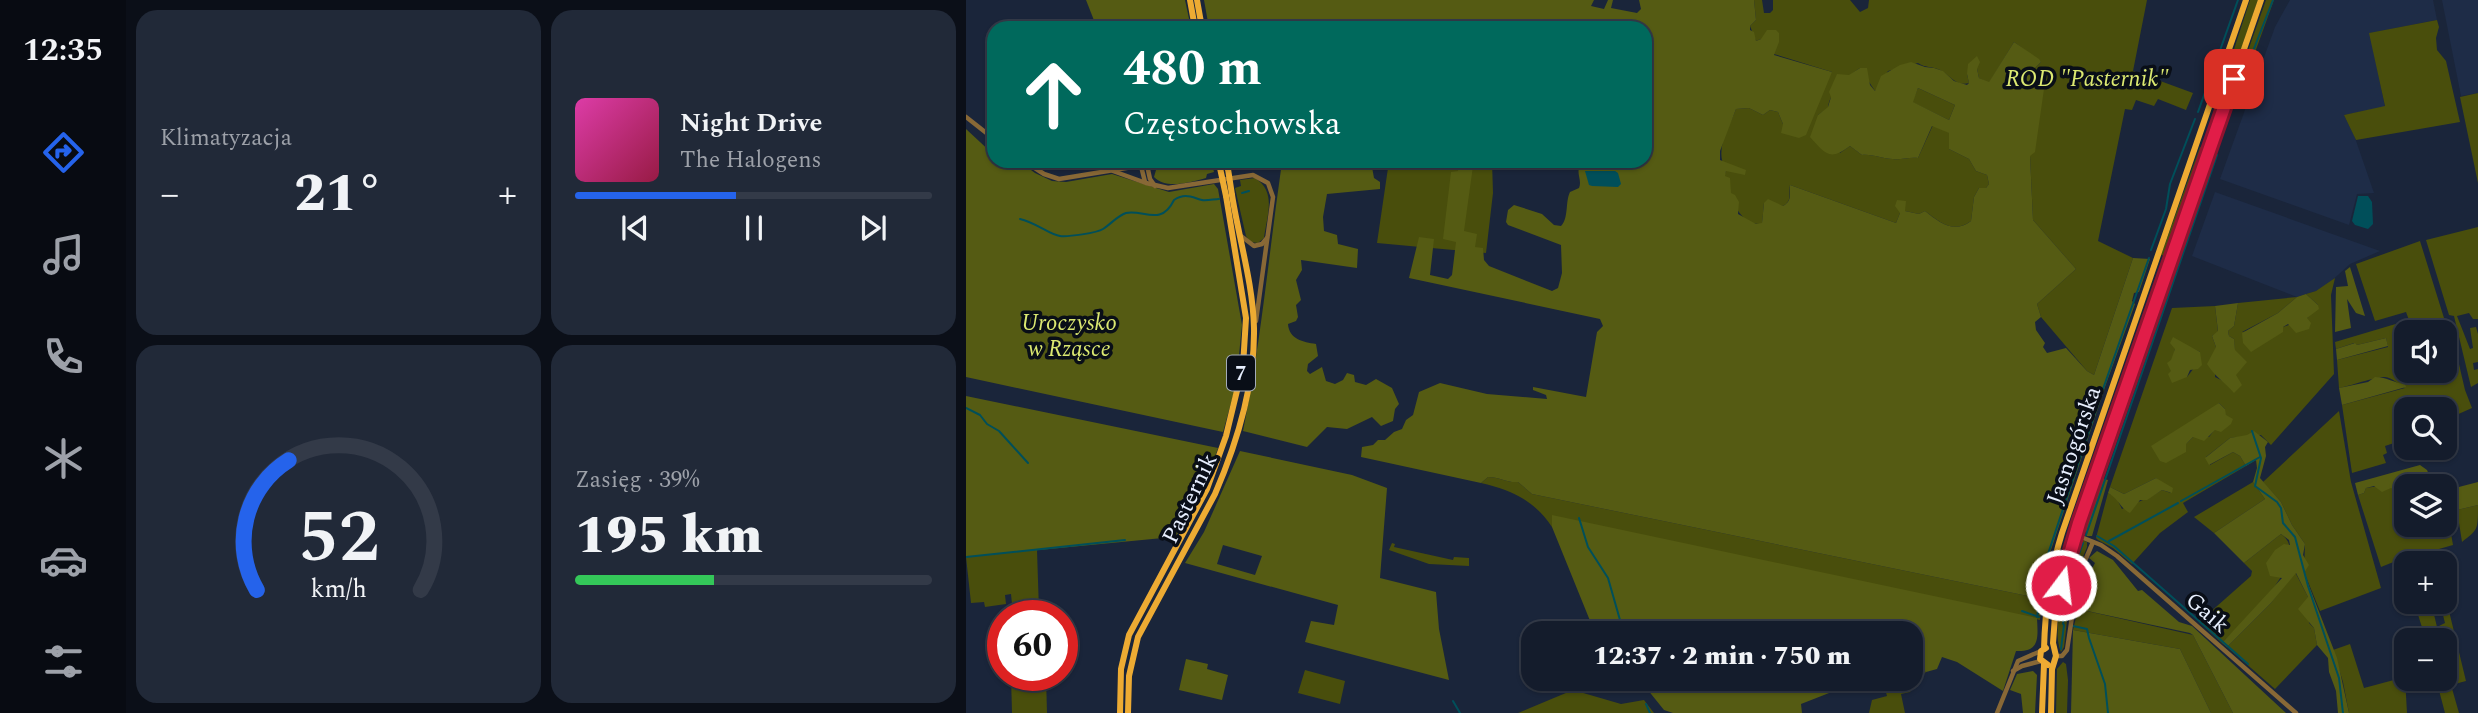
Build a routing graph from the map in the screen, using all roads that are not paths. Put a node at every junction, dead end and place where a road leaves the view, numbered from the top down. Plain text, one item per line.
1 (1190, 0) edge
2 (1197, 0) edge
3 (2246, 0) edge
4 (2261, 0) edge
5 (1194, 21) edge
6 (1201, 21) edge
7 (966, 117) edge
8 (987, 134) edge
9 (1035, 168) edge
10 (1132, 168) edge
11 (1144, 168) edge
12 (1145, 168) edge
13 (1224, 168) edge
14 (1113, 171) junction
15 (1146, 183) junction
16 (1156, 186) junction
17 (1229, 195) junction
18 (1238, 233) junction
19 (1268, 237) junction
20 (1254, 329) junction
21 (2108, 396) junction
22 (2122, 401) junction
23 (1222, 448) junction
24 (1231, 452) junction
25 (2075, 535) junction
26 (2093, 542) junction
27 (2042, 650) junction
28 (2054, 656) junction
29 (2042, 662) junction
30 (2012, 671) junction
31 (1120, 713) edge
32 (1128, 713) edge
33 (1997, 713) edge
34 (2042, 713) edge
35 (2051, 713) edge
36 (2297, 713) edge

1 - 5 main road
2 - 6 main road
3 - 21 main road, Jasnogórska
4 - 22 main road, Jasnogórska
7 - 8 street
9 - 14 street
10 - 14 street
11 - 15 street
12 - 16 street
13 - 17 main road, 7, bridge
14 - 15 street
15 - 16 street
16 - 19 street
17 - 18 main road, 7
17 - 23 main road, Pasternik / 7
18 - 19 street
18 - 20 main road, Pasternik / 7
19 - 20 street
20 - 24 main road, Pasternik / 7
21 - 22 main road
21 - 27 main road, Jasnogórska
22 - 25 main road, Jasnogórska
23 - 24 main road
23 - 31 main road, Pasternik / 7
24 - 32 main road, Pasternik / 7
25 - 26 street, Gaik
25 - 28 main road, Jasnogórska
26 - 28 street
26 - 36 street, Gaik
27 - 28 main road
27 - 29 main road, Jasnogórska
27 - 30 street
28 - 29 main road
28 - 35 main road, Jasnogórska
29 - 30 street
29 - 34 main road
30 - 33 street

